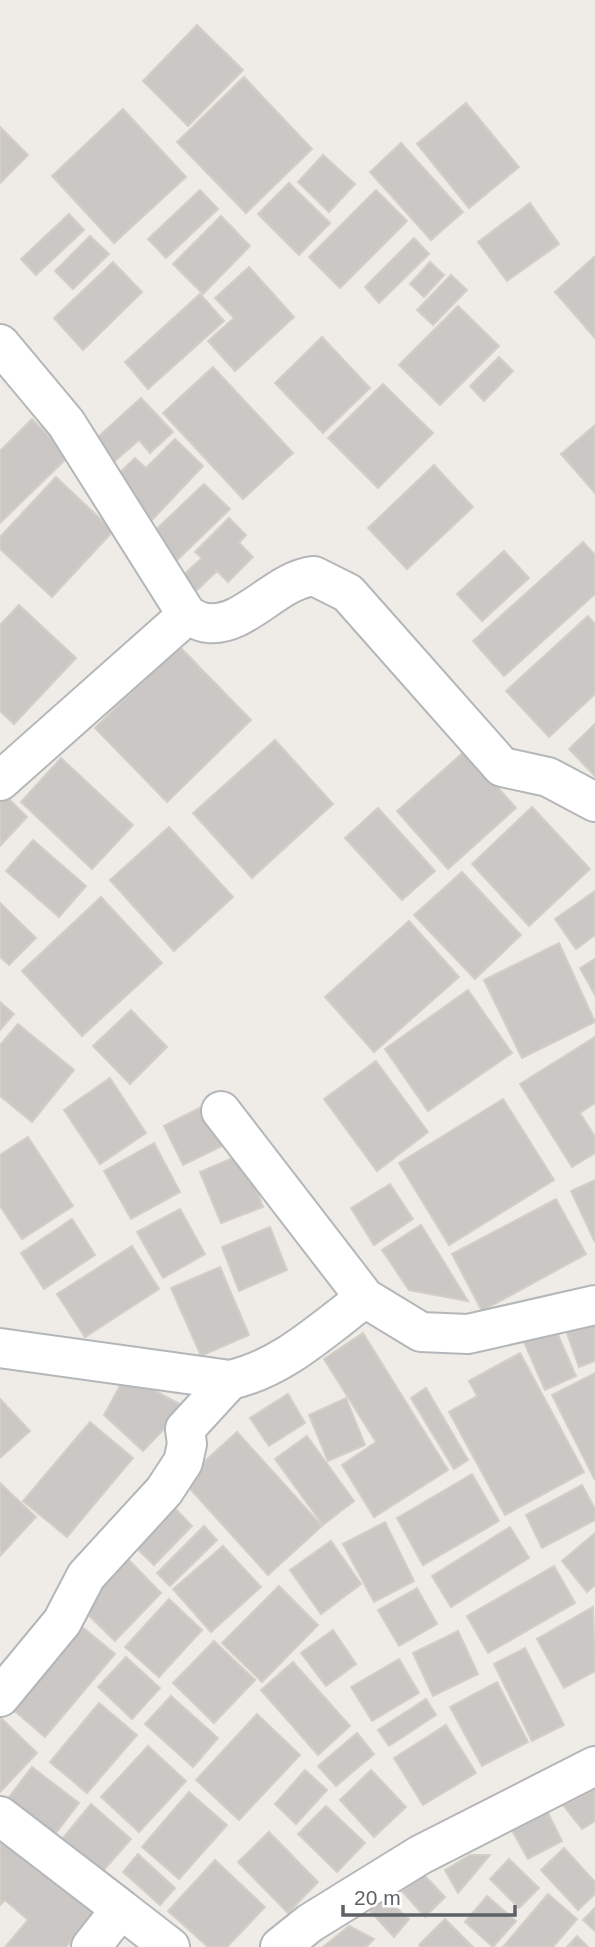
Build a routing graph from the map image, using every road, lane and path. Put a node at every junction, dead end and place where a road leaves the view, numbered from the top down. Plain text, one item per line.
1 (0, 344) edge
2 (187, 615) junction
3 (0, 781) edge
4 (595, 802) edge
5 (221, 1111) dead end
6 (365, 1298) junction
7 (595, 1305) edge
8 (0, 1348) edge
9 (230, 1380) junction
10 (0, 1697) edge
11 (595, 1766) edge
12 (0, 1816) edge
13 (121, 1909) junction
14 (91, 1947) edge
15 (170, 1947) edge
16 (280, 1947) edge

1 - 2 street
2 - 3 street
2 - 4 street
5 - 6 street
6 - 7 street
6 - 9 street
8 - 9 street
9 - 10 street
11 - 16 street
12 - 13 street
13 - 14 street
13 - 15 street

